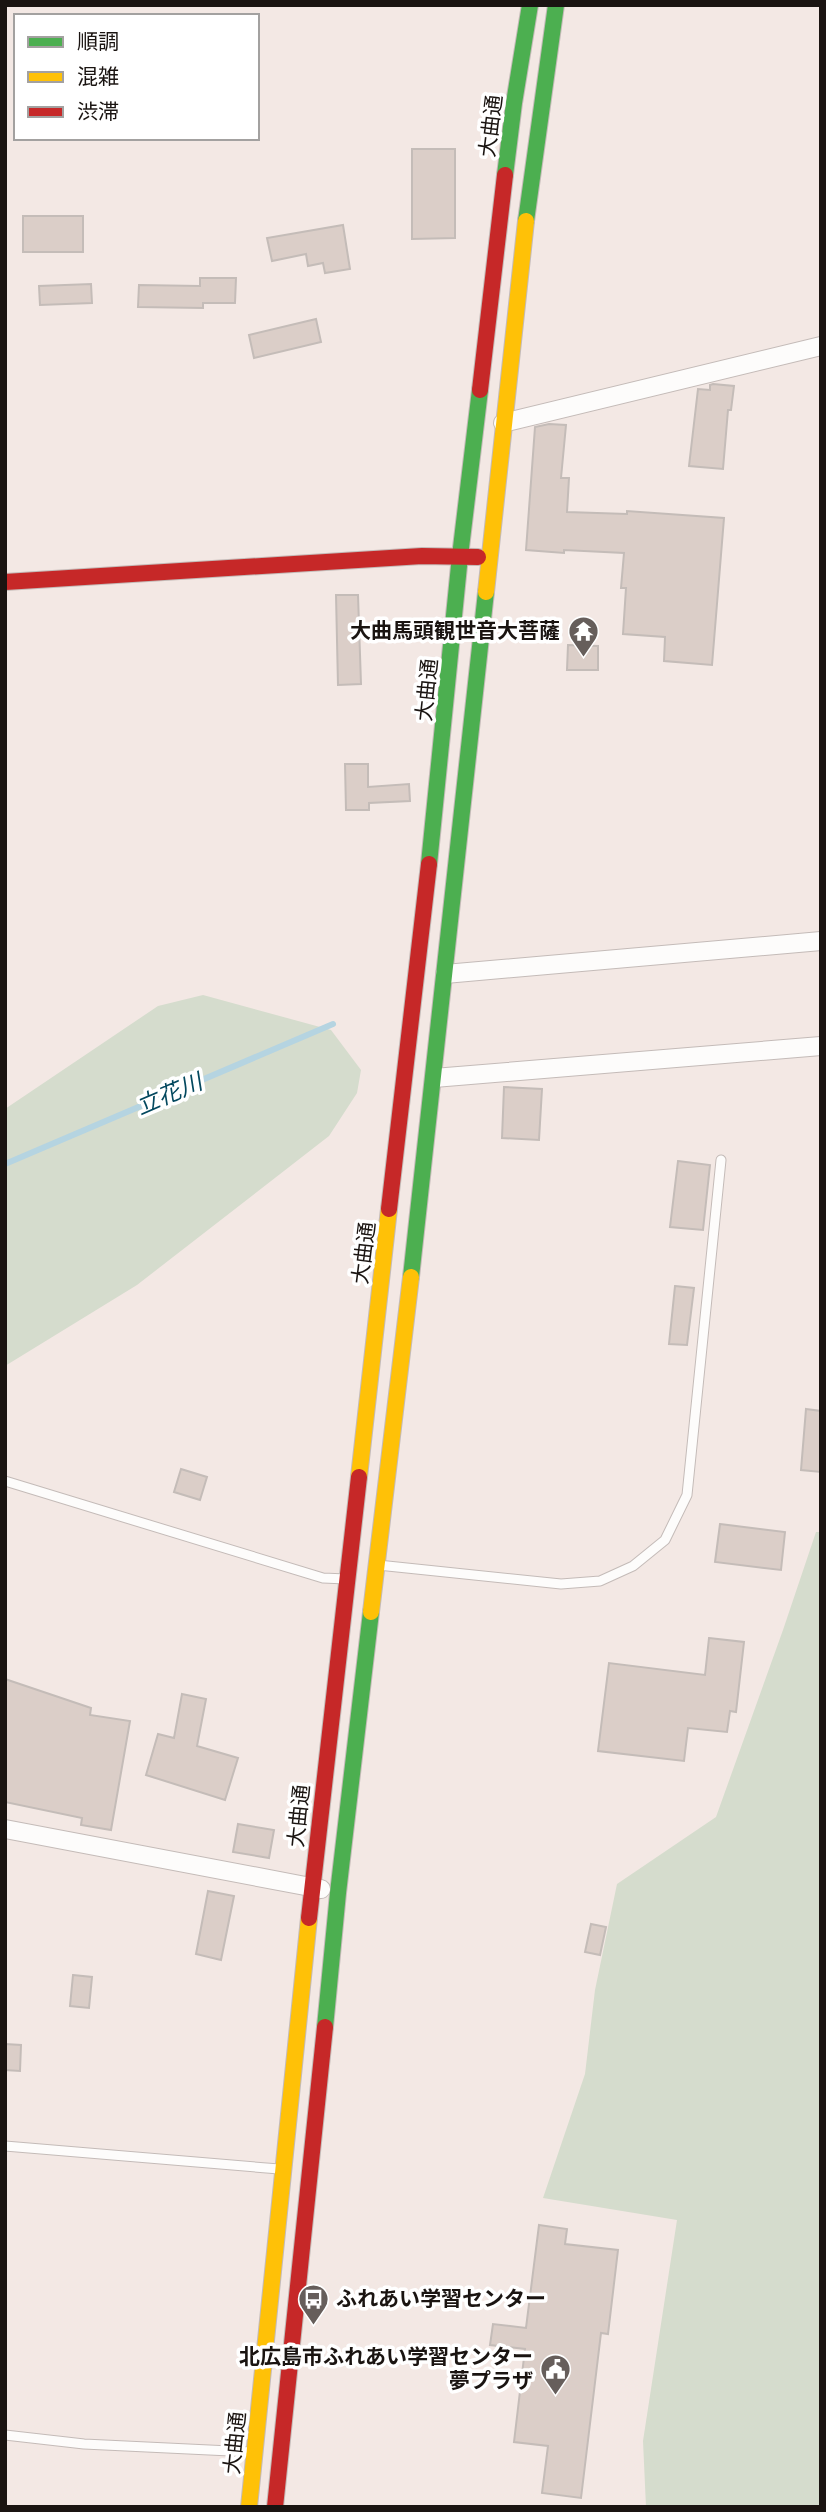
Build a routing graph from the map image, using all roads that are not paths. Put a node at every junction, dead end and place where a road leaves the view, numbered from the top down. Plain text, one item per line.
1 (530, 5) edge
2 (556, 5) edge
3 (821, 346) edge
4 (503, 423) junction
5 (460, 556) junction
6 (490, 558) junction
7 (5, 582) edge
8 (821, 942) edge
9 (445, 974) junction
10 (821, 1046) edge
11 (434, 1078) junction
12 (721, 1160) dead end
13 (5, 1481) edge
14 (372, 1567) junction
15 (352, 1577) junction
16 (5, 1829) edge
17 (312, 1887) junction
18 (338, 1893) junction
19 (5, 2146) edge
20 (283, 2170) junction
21 (5, 2435) edge
22 (255, 2452) junction
23 (280, 2456) junction
24 (248, 2507) edge
25 (275, 2507) edge

1 - 5 main road, 大曲通
2 - 4 main road
3 - 4 street
4 - 6 main road
5 - 6 main road
5 - 7 main road
5 - 15 main road, 大曲通
6 - 9 main road
8 - 9 street
9 - 11 main road
10 - 11 street
11 - 14 main road
12 - 14 lane
13 - 15 lane
14 - 18 main road
15 - 17 main road, 大曲通
16 - 17 street
17 - 18 street
17 - 20 main road, 大曲通
18 - 23 main road
19 - 20 lane
20 - 22 main road, 大曲通
21 - 22 lane
22 - 23 lane
22 - 24 main road, 大曲通
23 - 25 main road

